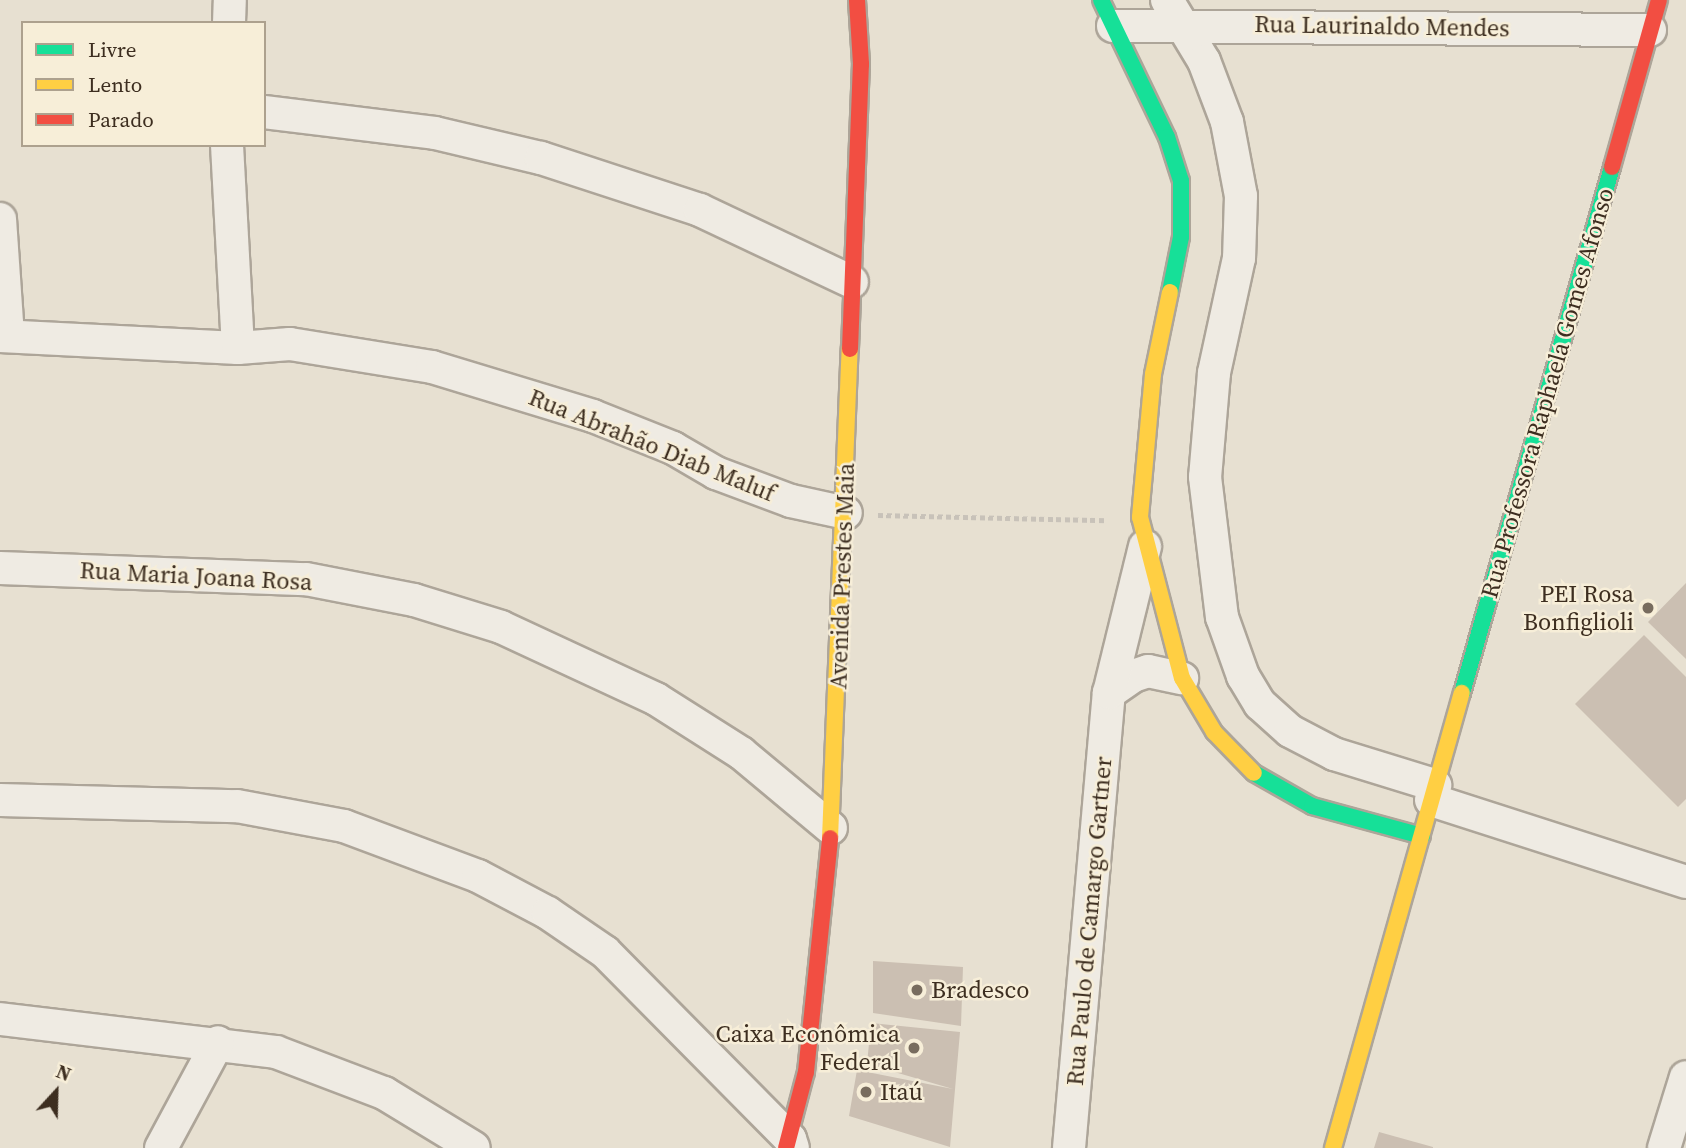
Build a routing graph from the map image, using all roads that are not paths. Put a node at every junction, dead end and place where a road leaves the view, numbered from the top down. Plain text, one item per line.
1 (230, 0) edge
2 (857, 0) edge
3 (1659, 0) edge
4 (1174, 12) edge
5 (1107, 13) edge
6 (229, 21) edge
7 (1650, 30) junction
8 (266, 112) edge
9 (226, 147) edge
10 (0, 219) edge
11 (852, 282) junction
12 (4, 336) edge
13 (238, 348) junction
14 (846, 513) junction
15 (1143, 532) junction
16 (0, 568) edge
17 (1182, 678) junction
18 (1109, 693) junction
19 (1433, 792) junction
20 (0, 800) edge
21 (831, 828) junction
22 (1422, 836) junction
23 (1686, 882) edge
24 (0, 1019) edge
25 (218, 1042) junction
26 (1686, 1077) edge
27 (790, 1145) edge
28 (161, 1148) edge
29 (474, 1148) edge
30 (1069, 1148) edge
31 (1333, 1148) edge
32 (1664, 1148) edge

1 - 6 street
2 - 11 street, Avenida Prestes Maia
3 - 7 street, Rua Professora Raphaela Gomes Afonso
4 - 5 street, Rua Laurinaldo Mendes
4 - 7 street, Rua Laurinaldo Mendes
4 - 19 street
5 - 15 street
7 - 19 street, Rua Professora Raphaela Gomes Afonso
8 - 11 street
9 - 13 street
10 - 12 street
11 - 14 street, Avenida Prestes Maia
12 - 13 street, Rua Abrahão Diab Maluf
13 - 14 street, Rua Abrahão Diab Maluf
14 - 21 street, Avenida Prestes Maia
15 - 17 street
15 - 18 street, Rua Paulo de Camargo Gartner
16 - 21 street, Rua Maria Joana Rosa
17 - 18 street
17 - 22 street
18 - 30 street, Rua Paulo de Camargo Gartner
19 - 22 street, Rua Professora Raphaela Gomes Afonso
19 - 23 street
20 - 27 street
21 - 27 street, Avenida Prestes Maia
22 - 31 street, Rua Professora Raphaela Gomes Afonso
24 - 25 street
25 - 28 street
25 - 29 street
26 - 32 street

